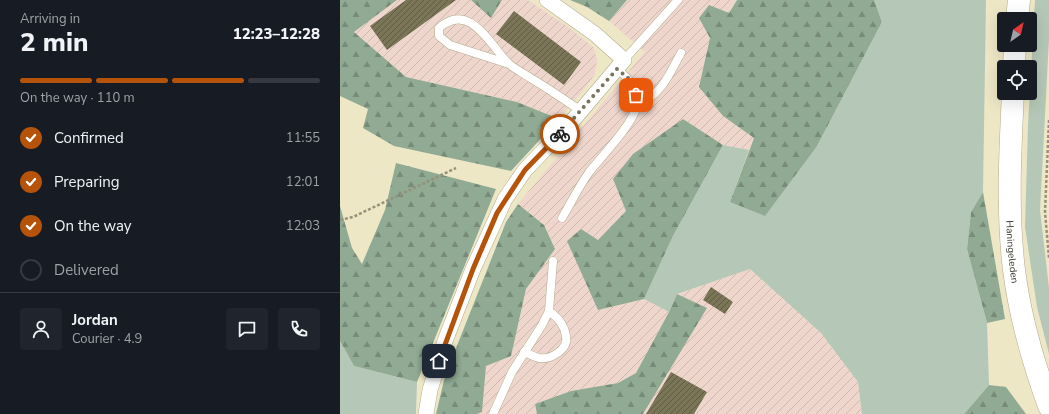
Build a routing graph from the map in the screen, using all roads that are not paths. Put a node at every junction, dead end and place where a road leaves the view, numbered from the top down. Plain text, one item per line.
1 (547, 0) edge
2 (678, 0) edge
3 (681, 53) dead end
4 (509, 64) junction
5 (621, 64) junction
6 (1013, 100) edge
7 (638, 103) junction
8 (581, 111) junction
9 (562, 218) dead end
10 (553, 261) dead end
11 (549, 311) junction
12 (524, 352) junction
13 (1049, 406) edge
14 (426, 414) edge
15 (493, 414) edge

1 - 5 street
2 - 5 lane
3 - 7 lane
4 - 4 lane
4 - 8 lane
5 - 7 lane
5 - 8 street
6 - 13 main road, Haningeleden
7 - 9 lane
8 - 14 street
10 - 11 lane
11 - 12 lane
11 - 12 lane
12 - 15 lane

